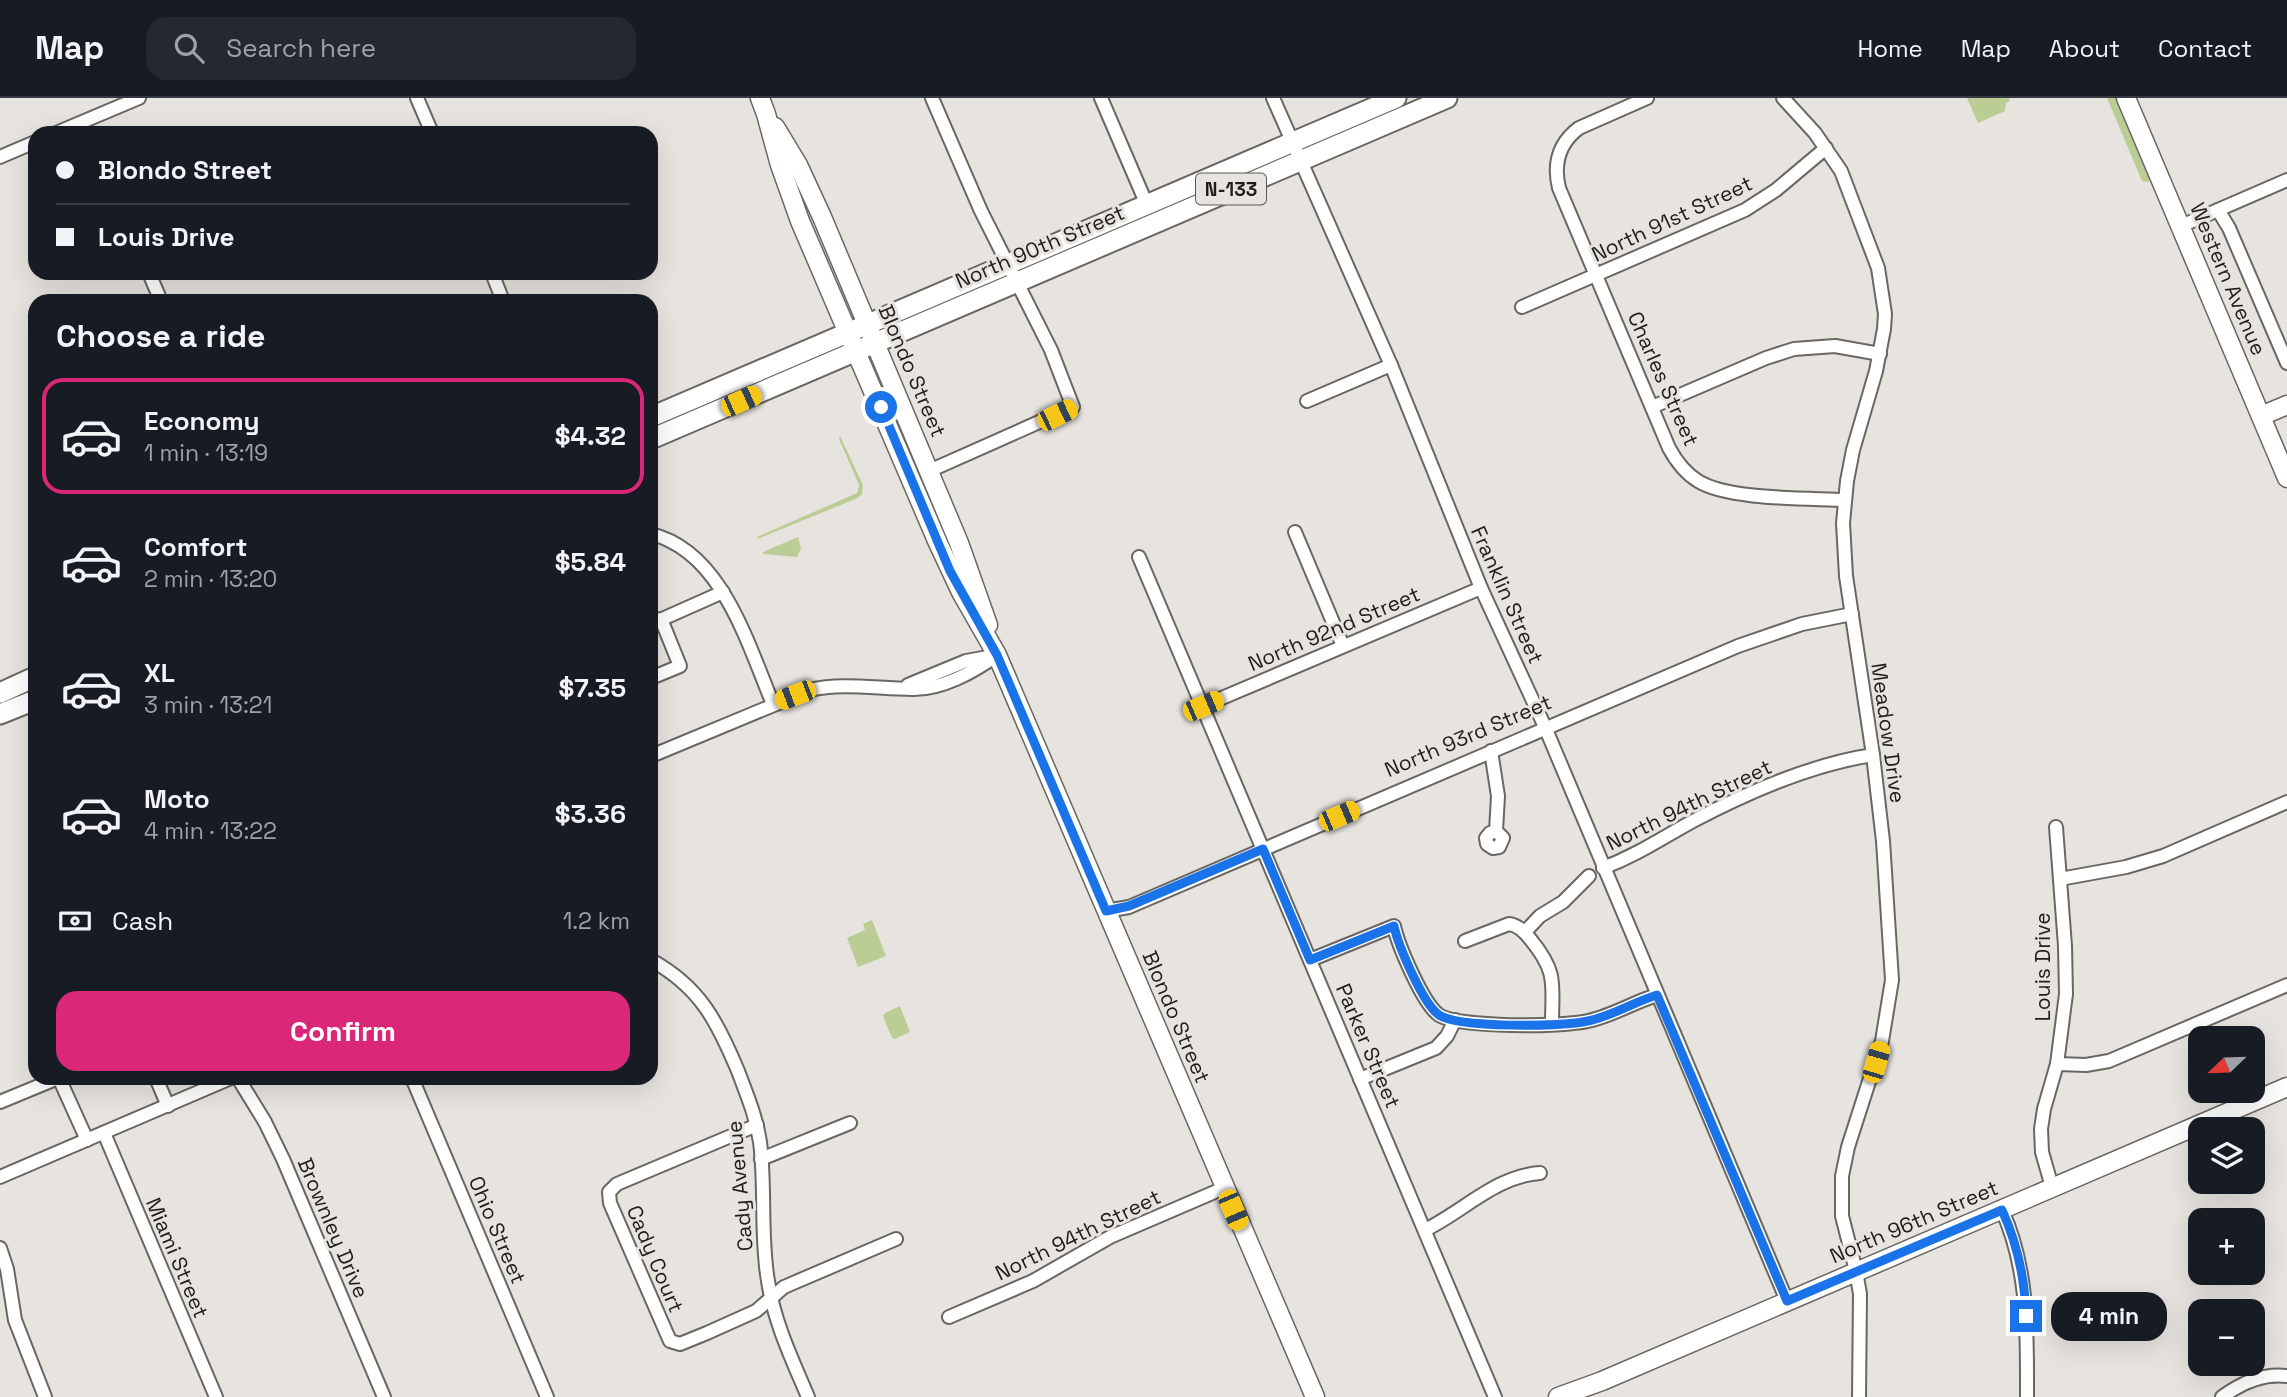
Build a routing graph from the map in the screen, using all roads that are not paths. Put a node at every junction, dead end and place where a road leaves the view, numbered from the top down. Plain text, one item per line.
1 (139, 98) edge
2 (417, 98) edge
3 (932, 98) edge
4 (1101, 98) edge
5 (1273, 98) edge
6 (1396, 98) edge
7 (1447, 98) edge
8 (1647, 98) edge
9 (1783, 98) edge
10 (2126, 98) edge
11 (763, 106) edge
12 (89, 126) edge
13 (429, 126) edge
14 (28, 145) edge
15 (1826, 148) junction
16 (1296, 151) junction
17 (0, 157) edge
18 (2287, 180) edge
19 (1147, 205) junction
20 (2218, 210) junction
21 (2181, 226) junction
22 (1012, 273) junction
23 (1597, 275) junction
24 (1522, 307) dead end
25 (863, 338) junction
26 (1880, 354) junction
27 (2287, 362) edge
28 (1391, 365) junction
29 (1307, 401) dead end
30 (2287, 405) edge
31 (1652, 407) junction
32 (658, 414) edge
33 (2261, 416) junction
34 (658, 436) edge
35 (929, 471) junction
36 (2287, 478) edge
37 (1845, 500) junction
38 (1295, 532) dead end
39 (658, 536) edge
40 (1139, 556) dead end
41 (1481, 588) junction
42 (723, 592) junction
43 (1852, 614) junction
44 (658, 621) edge
45 (658, 626) edge
46 (1343, 646) junction
47 (997, 655) junction
48 (658, 675) edge
49 (28, 680) edge
50 (0, 693) edge
51 (28, 703) edge
52 (773, 704) junction
53 (1203, 706) junction
54 (0, 715) edge
55 (1545, 727) junction
56 (1491, 751) junction
57 (658, 753) edge
58 (1873, 755) junction
59 (2287, 802) edge
60 (2056, 827) dead end
61 (1496, 831) dead end
62 (1263, 849) junction
63 (1603, 868) junction
64 (1589, 876) dead end
65 (2060, 879) junction
66 (1106, 911) junction
67 (1525, 932) junction
68 (1465, 942) dead end
69 (1310, 960) junction
70 (658, 965) edge
71 (2287, 985) edge
72 (1657, 995) junction
73 (1455, 1020) junction
74 (1552, 1024) junction
75 (2057, 1063) junction
76 (1360, 1079) junction
77 (41, 1085) edge
78 (61, 1085) edge
79 (159, 1085) edge
80 (215, 1085) edge
81 (241, 1085) edge
82 (415, 1085) edge
83 (2287, 1087) edge
84 (0, 1102) edge
85 (168, 1106) junction
86 (850, 1123) dead end
87 (757, 1125) junction
88 (104, 1133) junction
89 (87, 1140) junction
90 (761, 1159) junction
91 (0, 1163) edge
92 (1540, 1173) dead end
93 (3, 1176) edge
94 (2052, 1187) junction
95 (1224, 1188) junction
96 (2002, 1210) junction
97 (1425, 1230) junction
98 (895, 1239) dead end
99 (0, 1248) edge
100 (1857, 1270) junction
101 (771, 1298) junction
102 (1787, 1301) junction
103 (949, 1317) dead end
104 (2287, 1377) edge
105 (45, 1397) edge
106 (216, 1397) edge
107 (384, 1397) edge
108 (547, 1397) edge
109 (808, 1397) edge
110 (1315, 1397) edge
111 (1495, 1397) edge
112 (1559, 1397) edge
113 (1859, 1397) edge
114 (2027, 1397) edge
115 (2222, 1397) edge

1 - 12 street
2 - 13 street
3 - 22 street
4 - 19 street
5 - 16 street, Franklin Street
6 - 16 main road, North 90th Street / N-133
7 - 16 main road, North 90th Street / N-133
8 - 23 street, Charles Street
9 - 15 street, Meadow Drive
10 - 21 main road, Western Avenue
11 - 25 main road, Blondo Street
14 - 17 street
15 - 23 street, North 91st Street
15 - 26 street, Meadow Drive
16 - 19 main road, North 90th Street / N-133
16 - 22 main road, North 90th Street / N-133
16 - 28 street, Franklin Street
18 - 20 street
19 - 22 main road, North 90th Street / N-133
20 - 21 street
20 - 27 street
21 - 33 main road, Western Avenue
22 - 25 main road, North 90th Street / N-133
22 - 35 street
23 - 24 street, North 91st Street
23 - 31 street, Charles Street
25 - 32 main road, North 90th Street / N-133
25 - 34 main road, North 90th Street / N-133
25 - 35 main road, Blondo Street
25 - 47 main road, Blondo Street
26 - 31 street
26 - 37 street, Meadow Drive
28 - 29 street
28 - 41 street, Franklin Street
30 - 33 main road
31 - 37 street, Charles Street
33 - 36 main road, Western Avenue
35 - 47 main road, Blondo Street
37 - 43 street, Meadow Drive
38 - 46 street
39 - 42 street
40 - 53 street, Parker Street
41 - 46 street, North 92nd Street
41 - 55 street, Franklin Street
42 - 44 street
42 - 52 street
43 - 55 street, North 93rd Street
43 - 58 street, Meadow Drive
45 - 48 street
46 - 53 street, North 92nd Street
47 - 52 street
47 - 66 main road, Blondo Street
49 - 50 main road
51 - 54 main road
52 - 57 street
53 - 62 street, Parker Street
55 - 56 street, North 93rd Street
55 - 63 street, Franklin Street
56 - 61 street
56 - 62 street, North 93rd Street
58 - 63 street, North 94th Street
58 - 100 street, Meadow Drive
59 - 65 street
60 - 65 street, Louis Drive
62 - 66 street, North 93rd Street
62 - 69 street, Parker Street
63 - 72 street, Franklin Street
64 - 67 street
65 - 75 street, Louis Drive
66 - 95 main road, Blondo Street
67 - 68 street
67 - 74 street
69 - 73 street
69 - 76 street, Parker Street
70 - 87 street, Cady Avenue
71 - 75 street
72 - 74 street
72 - 102 street, Franklin Street
73 - 74 street
73 - 76 street
75 - 94 street, Louis Drive
76 - 97 street, Parker Street
77 - 84 street
78 - 89 street
79 - 85 street
80 - 85 street
81 - 107 street, Brownley Drive
82 - 108 street, Ohio Street
83 - 94 main road, North 96th Street
85 - 88 street
86 - 90 street
87 - 90 street, Cady Avenue
87 - 101 street, Cady Court
88 - 89 street
88 - 106 street, Miami Street
89 - 93 street
90 - 101 street, Cady Avenue
91 - 93 street
92 - 97 street
94 - 96 main road, North 96th Street
95 - 103 street, North 94th Street
95 - 110 main road, Blondo Street
96 - 100 main road, North 96th Street
96 - 114 street
97 - 111 street, Parker Street
98 - 101 street
99 - 105 street
100 - 102 main road, North 96th Street
100 - 113 street, Meadow Drive
101 - 109 street, Cady Avenue
102 - 112 main road, North 96th Street
104 - 115 street

